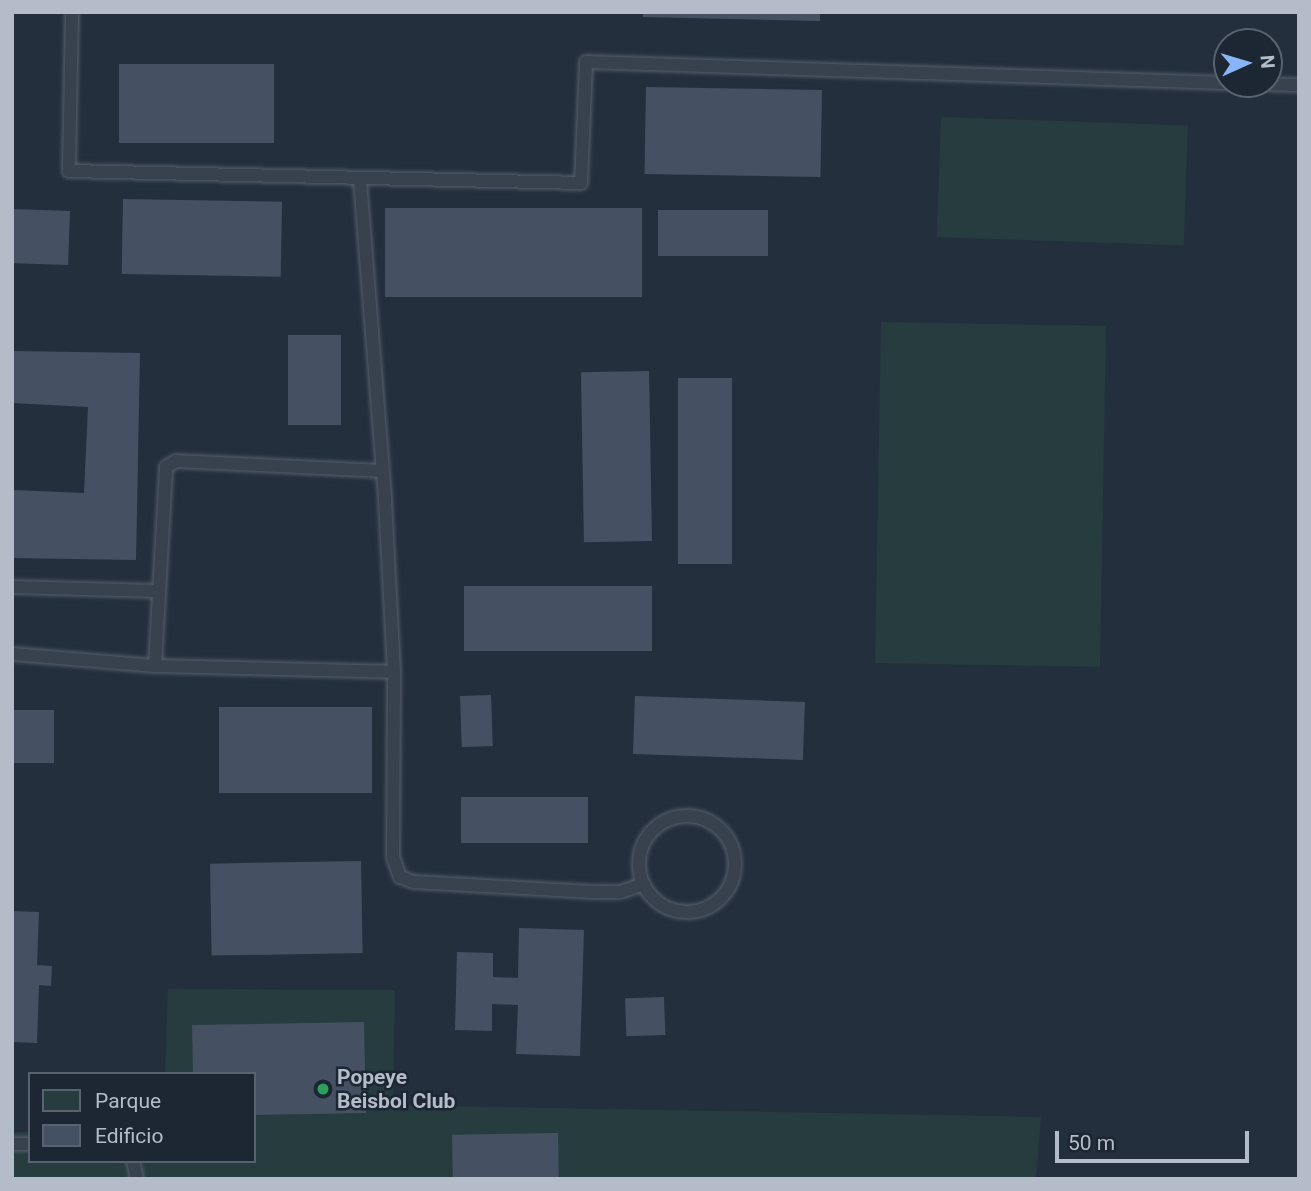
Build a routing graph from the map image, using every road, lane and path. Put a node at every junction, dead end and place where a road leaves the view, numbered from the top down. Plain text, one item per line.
1 (72, 12) edge
2 (1213, 83) edge
3 (360, 180) junction
4 (382, 471) junction
5 (12, 587) edge
6 (156, 591) junction
7 (12, 654) edge
8 (155, 666) junction
9 (394, 672) junction
10 (644, 884) junction

1 - 3 lane
2 - 3 lane
3 - 4 lane
4 - 6 lane
4 - 9 lane
5 - 6 lane
6 - 8 lane
7 - 8 lane
8 - 9 lane
9 - 10 lane
10 - 10 lane

